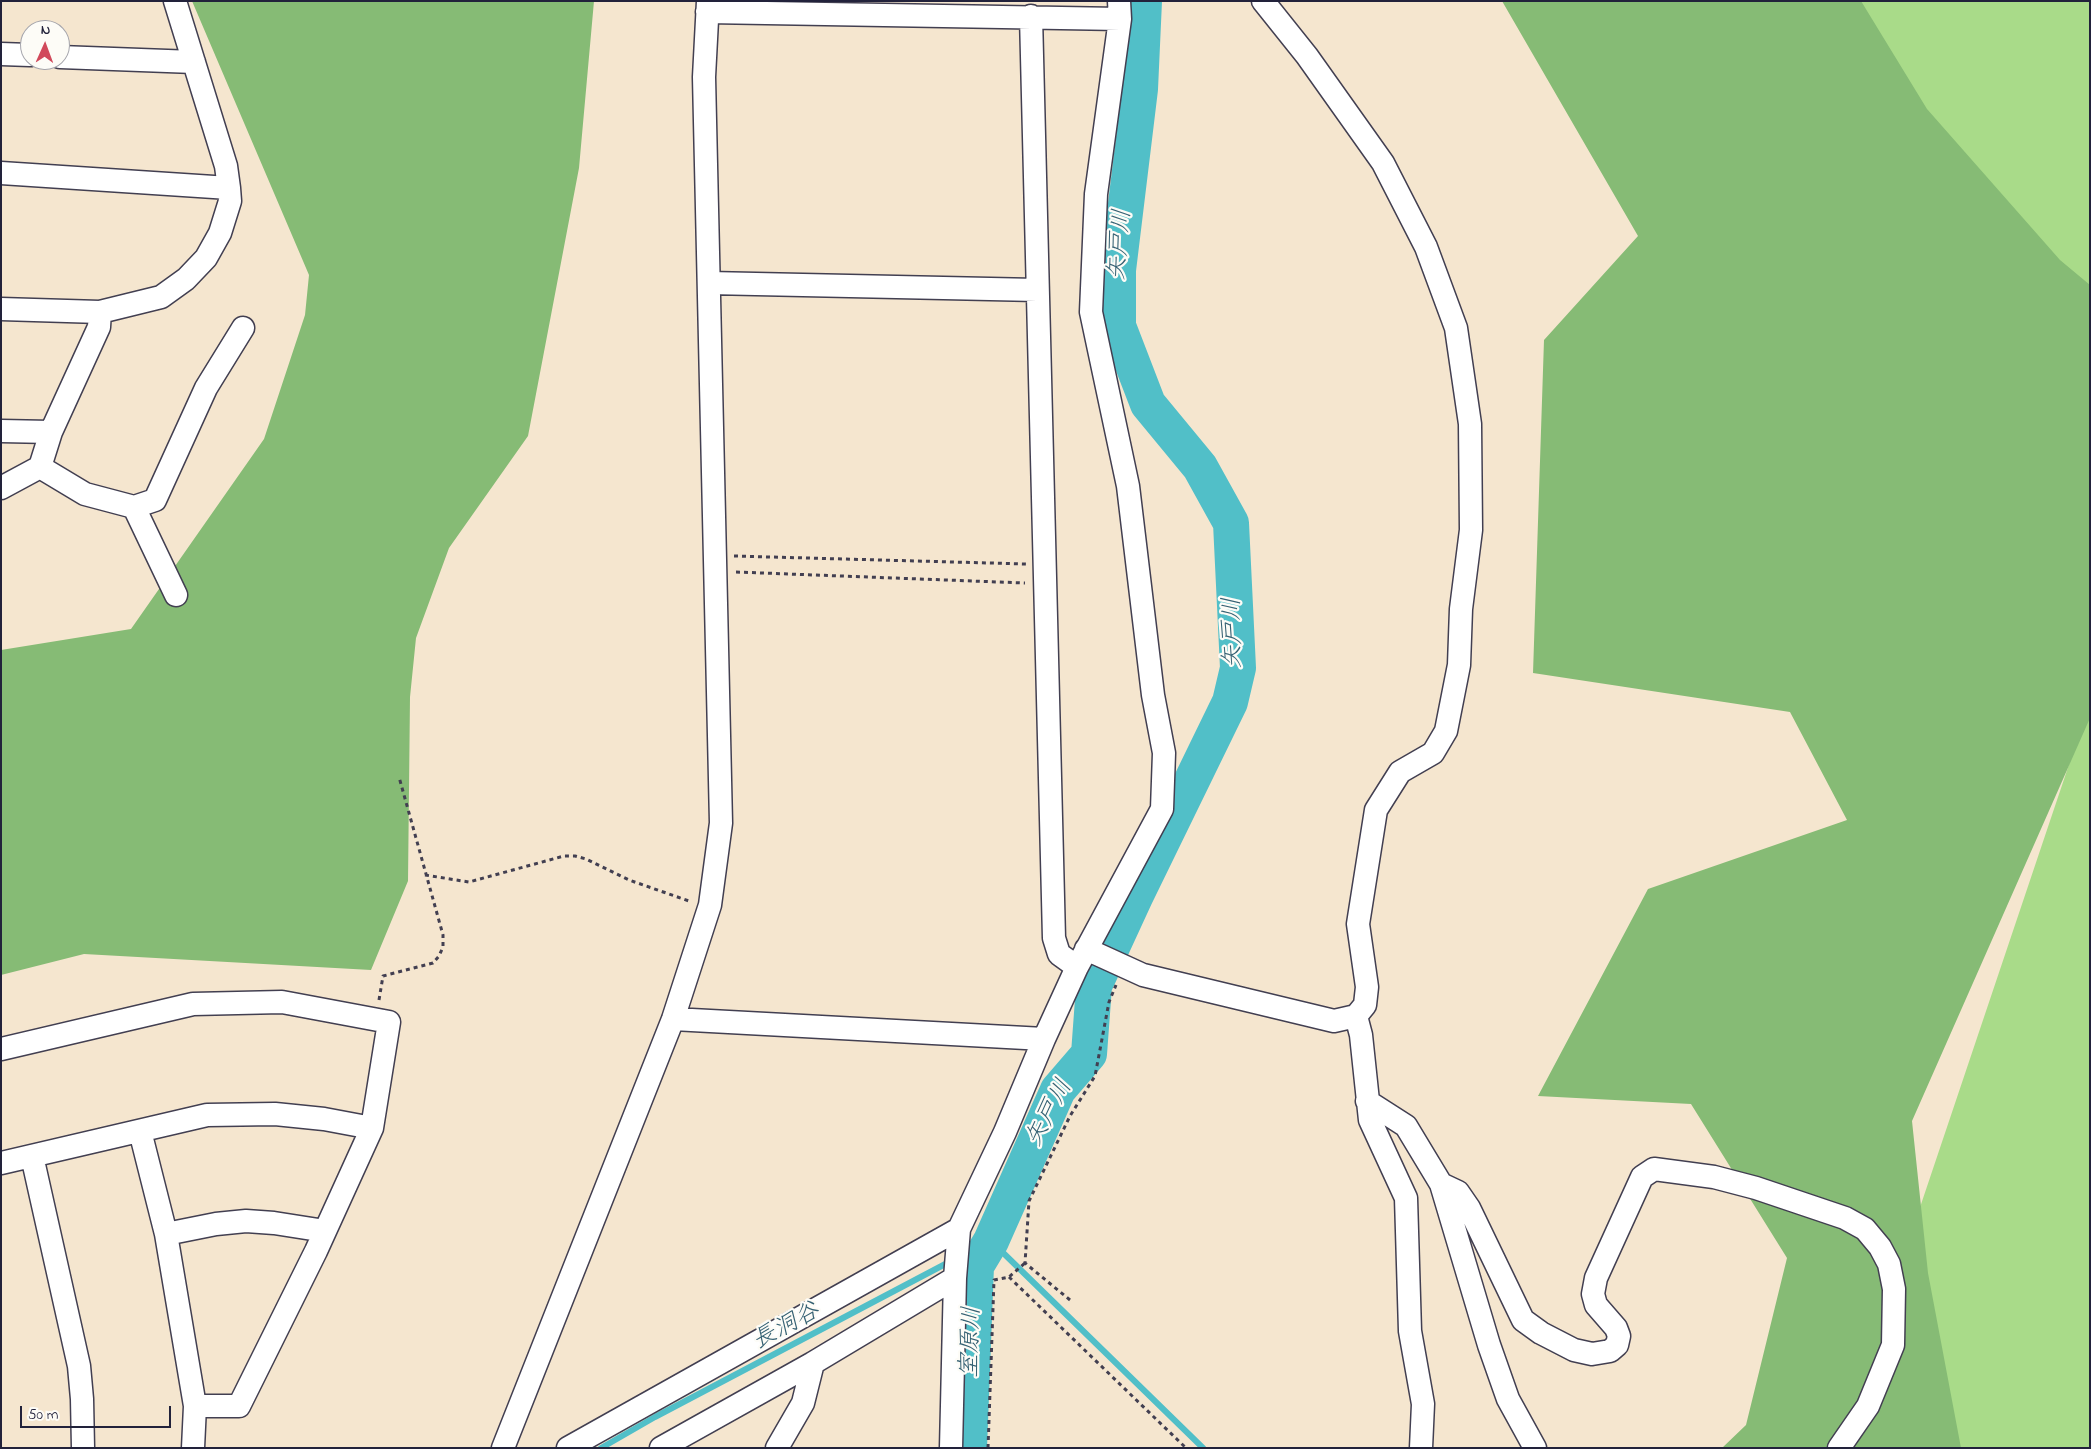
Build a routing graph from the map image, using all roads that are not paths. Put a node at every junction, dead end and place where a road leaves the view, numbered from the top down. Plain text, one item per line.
1 (175, 1) edge
2 (1263, 1) edge
3 (708, 6) edge
4 (946, 8) edge
5 (1120, 10) edge
6 (1031, 16) junction
7 (1, 54) edge
8 (20, 55) edge
9 (70, 57) edge
10 (194, 62) junction
11 (1, 173) edge
12 (229, 188) junction
13 (709, 283) junction
14 (1037, 290) junction
15 (1, 309) edge
16 (100, 312) junction
17 (243, 328) dead end
18 (1, 431) edge
19 (50, 432) junction
20 (40, 467) junction
21 (1, 488) edge
22 (134, 507) junction
23 (176, 595) dead end
24 (1081, 958) junction
25 (1356, 1016) junction
26 (673, 1019) junction
27 (1044, 1039) junction
28 (1, 1048) edge
29 (1367, 1101) junction
30 (372, 1128) junction
31 (140, 1131) junction
32 (32, 1156) junction
33 (1, 1163) edge
34 (1441, 1184) junction
35 (325, 1231) junction
36 (166, 1234) junction
37 (958, 1237) junction
38 (955, 1278) junction
39 (813, 1363) junction
40 (195, 1406) junction
41 (83, 1448) edge
42 (193, 1448) edge
43 (503, 1448) edge
44 (568, 1448) edge
45 (661, 1448) edge
46 (777, 1448) edge
47 (951, 1448) edge
48 (1421, 1448) edge
49 (1535, 1448) edge
50 (1839, 1448) edge

1 - 10 street
2 - 25 street
3 - 4 street
3 - 13 street
4 - 6 street
5 - 6 street
5 - 24 street
6 - 14 street
7 - 8 street
9 - 10 street
10 - 12 street
11 - 12 street
12 - 16 street
13 - 14 street
13 - 26 street
14 - 24 street
15 - 16 street
16 - 19 street
17 - 22 street
18 - 19 street
19 - 20 street
20 - 21 street
20 - 22 street
22 - 23 street
24 - 25 street
24 - 27 street
25 - 29 street
26 - 27 street
26 - 43 street
27 - 37 street
28 - 30 street
29 - 34 street
29 - 48 street
30 - 31 street
30 - 35 street
31 - 32 street
31 - 36 street
32 - 33 street
32 - 41 street
34 - 49 street
34 - 50 street
35 - 36 street
35 - 40 street
36 - 40 street
37 - 38 street
37 - 44 street
38 - 39 street
38 - 47 street
39 - 45 street
39 - 46 street
40 - 42 street

